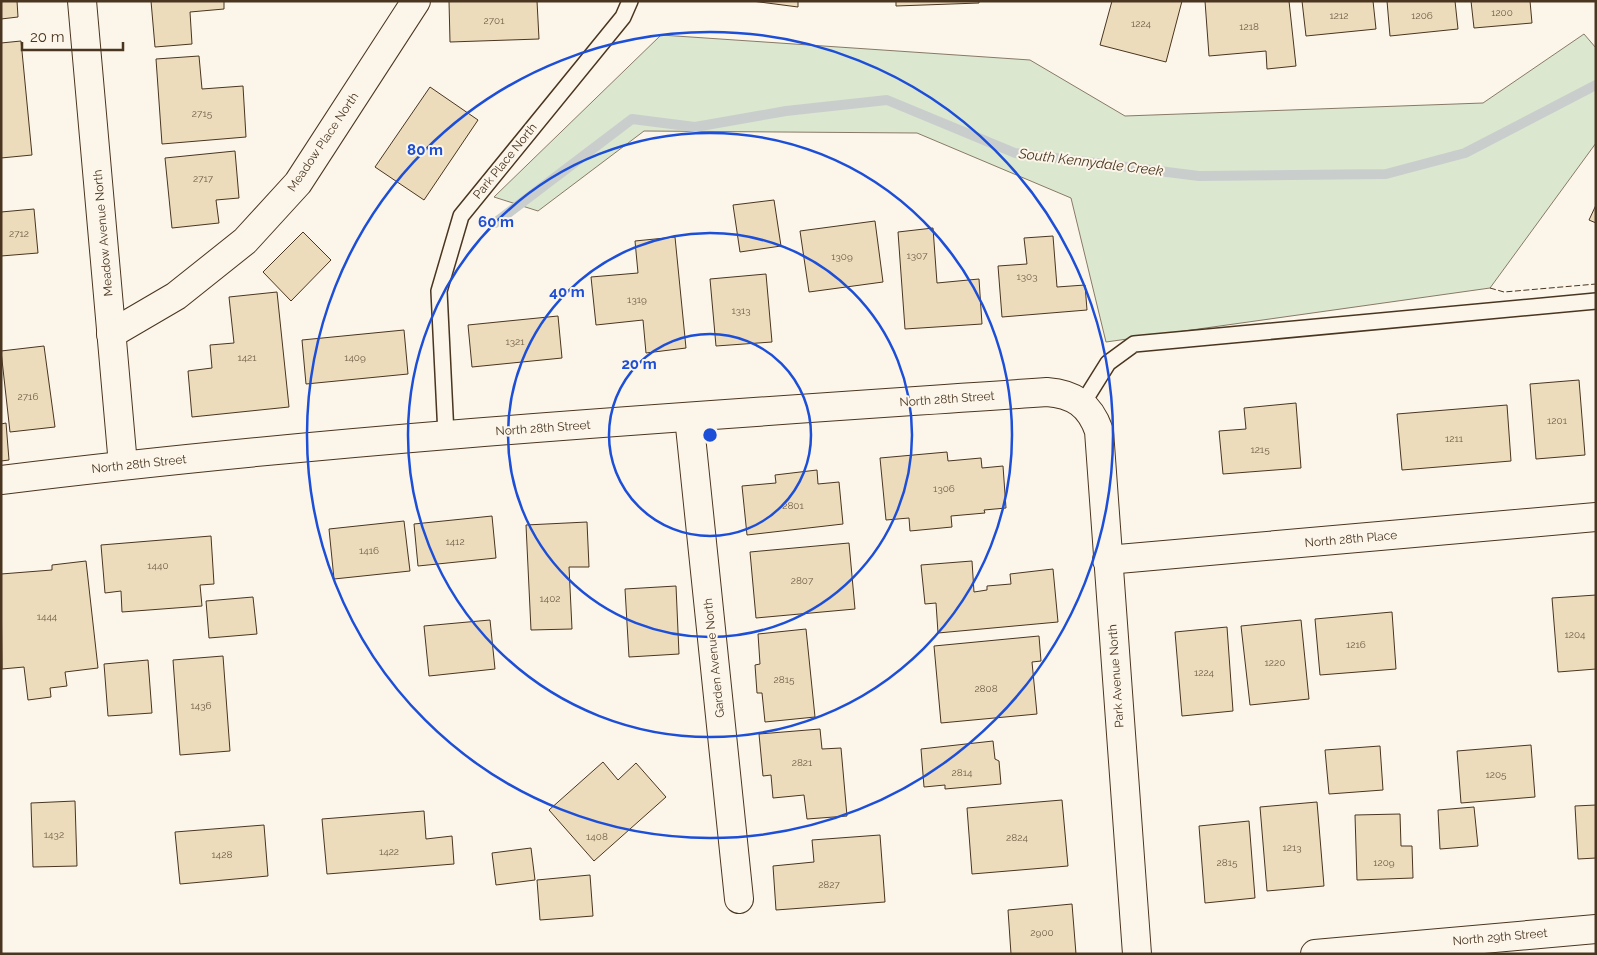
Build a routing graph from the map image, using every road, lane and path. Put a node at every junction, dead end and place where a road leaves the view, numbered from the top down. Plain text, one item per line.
1 (82, 1) edge
2 (416, 1) edge
3 (630, 1) edge
4 (1596, 301) edge
5 (111, 334) junction
6 (1083, 403) junction
7 (689, 417) junction
8 (446, 435) junction
9 (123, 465) junction
10 (1, 480) edge
11 (1596, 518) edge
12 (1107, 560) junction
13 (739, 899) dead end
14 (1596, 929) edge
15 (1137, 954) edge
16 (1314, 954) edge

1 - 5 street, Meadow Avenue North
2 - 5 street, Meadow Place North
3 - 8 lane, Park Place North
4 - 6 lane
5 - 9 street, Meadow Avenue North
6 - 7 street, North 28th Street
6 - 12 street, Park Avenue North
7 - 8 street, North 28th Street
7 - 13 street, Garden Avenue North
8 - 9 street, North 28th Street
9 - 10 street, North 28th Street
11 - 12 street, North 28th Place
12 - 15 street, Park Avenue North
14 - 16 street, North 29th Street

